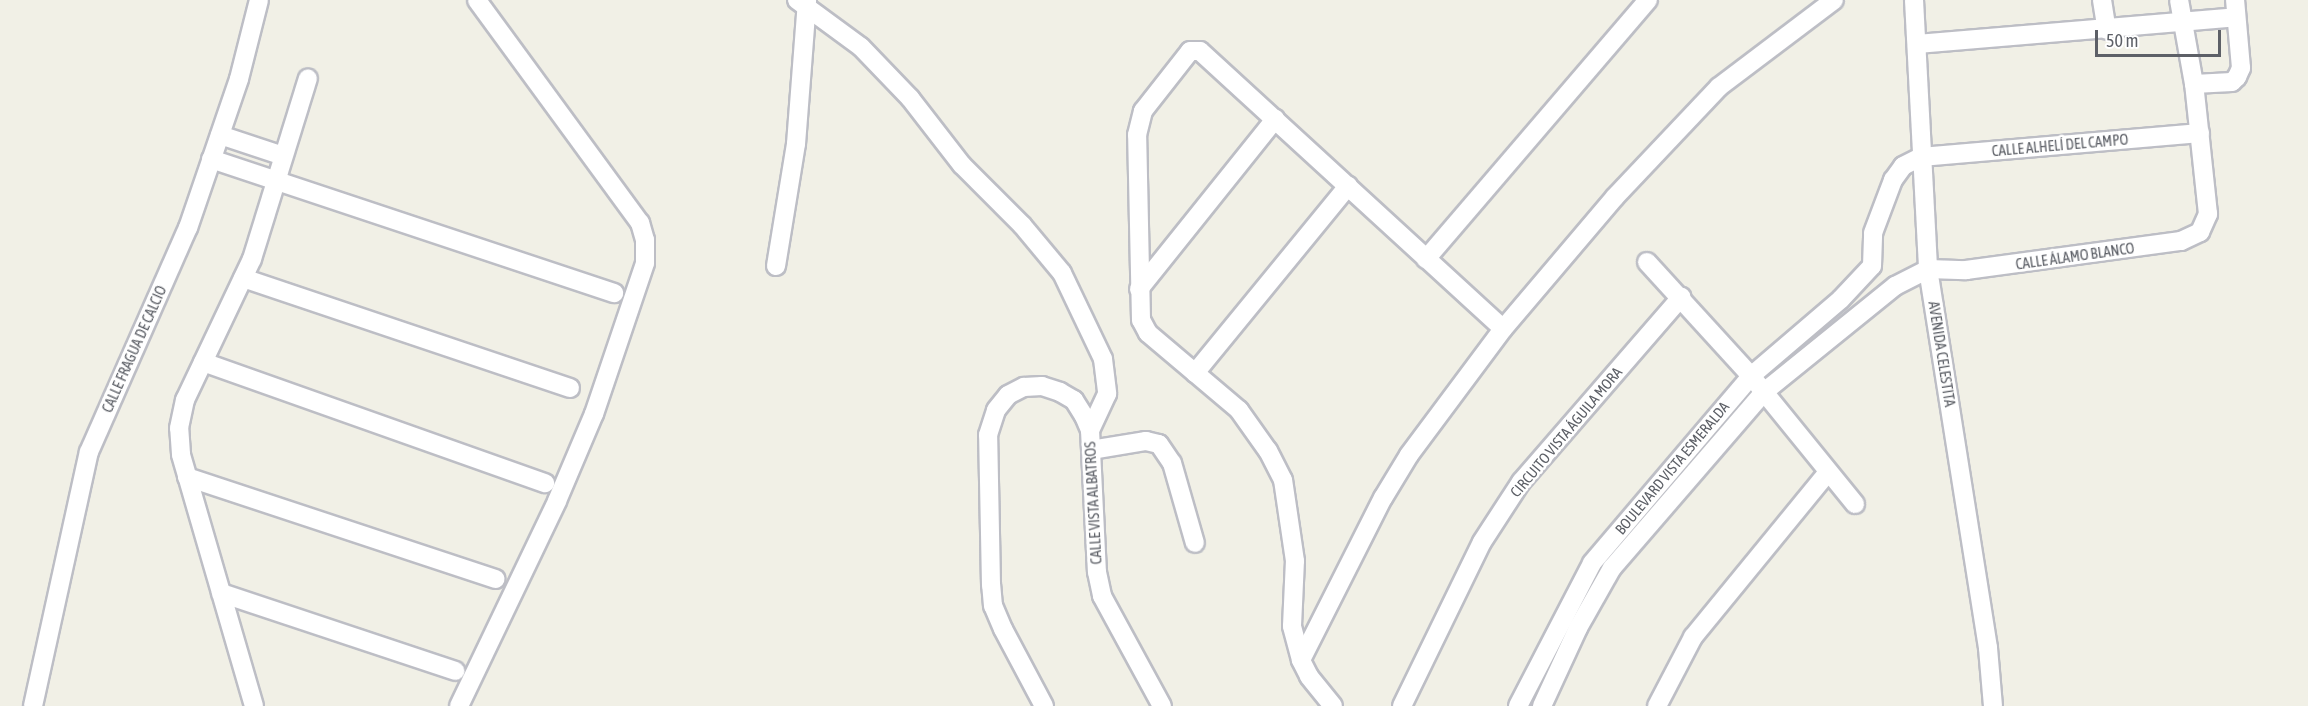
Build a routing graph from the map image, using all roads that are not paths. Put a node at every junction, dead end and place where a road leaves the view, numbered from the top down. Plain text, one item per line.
1 (259, 0) edge
2 (477, 0) edge
3 (1648, 0) edge
4 (1914, 0) edge
5 (2102, 0) edge
6 (2179, 0) edge
7 (1827, 2) edge
8 (804, 3) edge
9 (2235, 8) edge
10 (2182, 22) junction
11 (2107, 30) junction
12 (1917, 44) junction
13 (308, 78) dead end
14 (2194, 84) junction
15 (1275, 119) junction
16 (2200, 133) junction
17 (220, 135) junction
18 (283, 156) junction
19 (1921, 157) junction
20 (211, 159) junction
21 (276, 181) junction
22 (1348, 186) junction
23 (1426, 259) junction
24 (1647, 262) dead end
25 (776, 266) dead end
26 (1872, 266) junction
27 (1928, 269) junction
28 (243, 278) junction
29 (1895, 286) junction
30 (1139, 289) junction
31 (615, 293) dead end
32 (1681, 297) junction
33 (1503, 329) junction
34 (203, 362) junction
35 (1195, 373) junction
36 (1751, 376) junction
37 (570, 388) dead end
38 (1764, 392) junction
39 (1090, 430) junction
40 (1091, 450) junction
41 (1828, 472) junction
42 (187, 477) junction
43 (545, 483) dead end
44 (1855, 504) dead end
45 (1195, 543) dead end
46 (496, 579) dead end
47 (220, 593) junction
48 (1301, 660) junction
49 (454, 671) dead end
50 (33, 706) edge
51 (254, 706) edge
52 (459, 706) edge
53 (1044, 706) edge
54 (1162, 706) edge
55 (1333, 706) edge
56 (1402, 706) edge
57 (1518, 706) edge
58 (1542, 706) edge
59 (1657, 706) edge
60 (1993, 706) edge

1 - 17 street, CALLE FRAGUA DE CALCIO
2 - 52 street
3 - 23 street
4 - 12 street, AVENIDA CELESTITA
5 - 11 street
6 - 10 street
7 - 33 street
8 - 25 street
8 - 39 street
9 - 10 street
9 - 14 street
10 - 11 street
10 - 14 street
11 - 12 street
12 - 19 street, AVENIDA CELESTITA
13 - 18 street
14 - 16 street
15 - 22 street
15 - 30 street
15 - 30 street
16 - 19 street, CALLE ALHELÍ DEL CAMPO
16 - 27 street, CALLE ÁLAMO BLANCO
17 - 18 street
17 - 20 street, CALLE FRAGUA DE CALCIO
18 - 21 street
19 - 26 street
19 - 27 street, AVENIDA CELESTITA
20 - 21 street
20 - 50 street, CALLE FRAGUA DE CALCIO
21 - 28 street
21 - 31 street
22 - 23 street
22 - 35 street
23 - 33 street
24 - 32 street
26 - 29 street
26 - 36 street, BOULEVARD VISTA ESMERALDA
27 - 29 street, BOULEVARD VISTA ESMERALDA
27 - 60 street, AVENIDA CELESTITA
28 - 34 street
28 - 37 street
29 - 38 street, BOULEVARD VISTA ESMERALDA
30 - 35 street
32 - 36 street
32 - 56 street, CIRCUITO VISTA ÁGUILA MORA
33 - 48 street
34 - 42 street
34 - 43 street
35 - 48 street
36 - 38 street
36 - 57 street, BOULEVARD VISTA ESMERALDA
38 - 41 street
38 - 58 street, BOULEVARD VISTA ESMERALDA
39 - 40 street, CALLE VISTA ALBATROS
39 - 53 street, CALLE VISTA ALBATROS
40 - 45 street
40 - 54 street, CALLE VISTA ALBATROS
41 - 44 street
41 - 59 street
42 - 46 street
42 - 47 street
47 - 49 street
47 - 51 street
48 - 55 street

